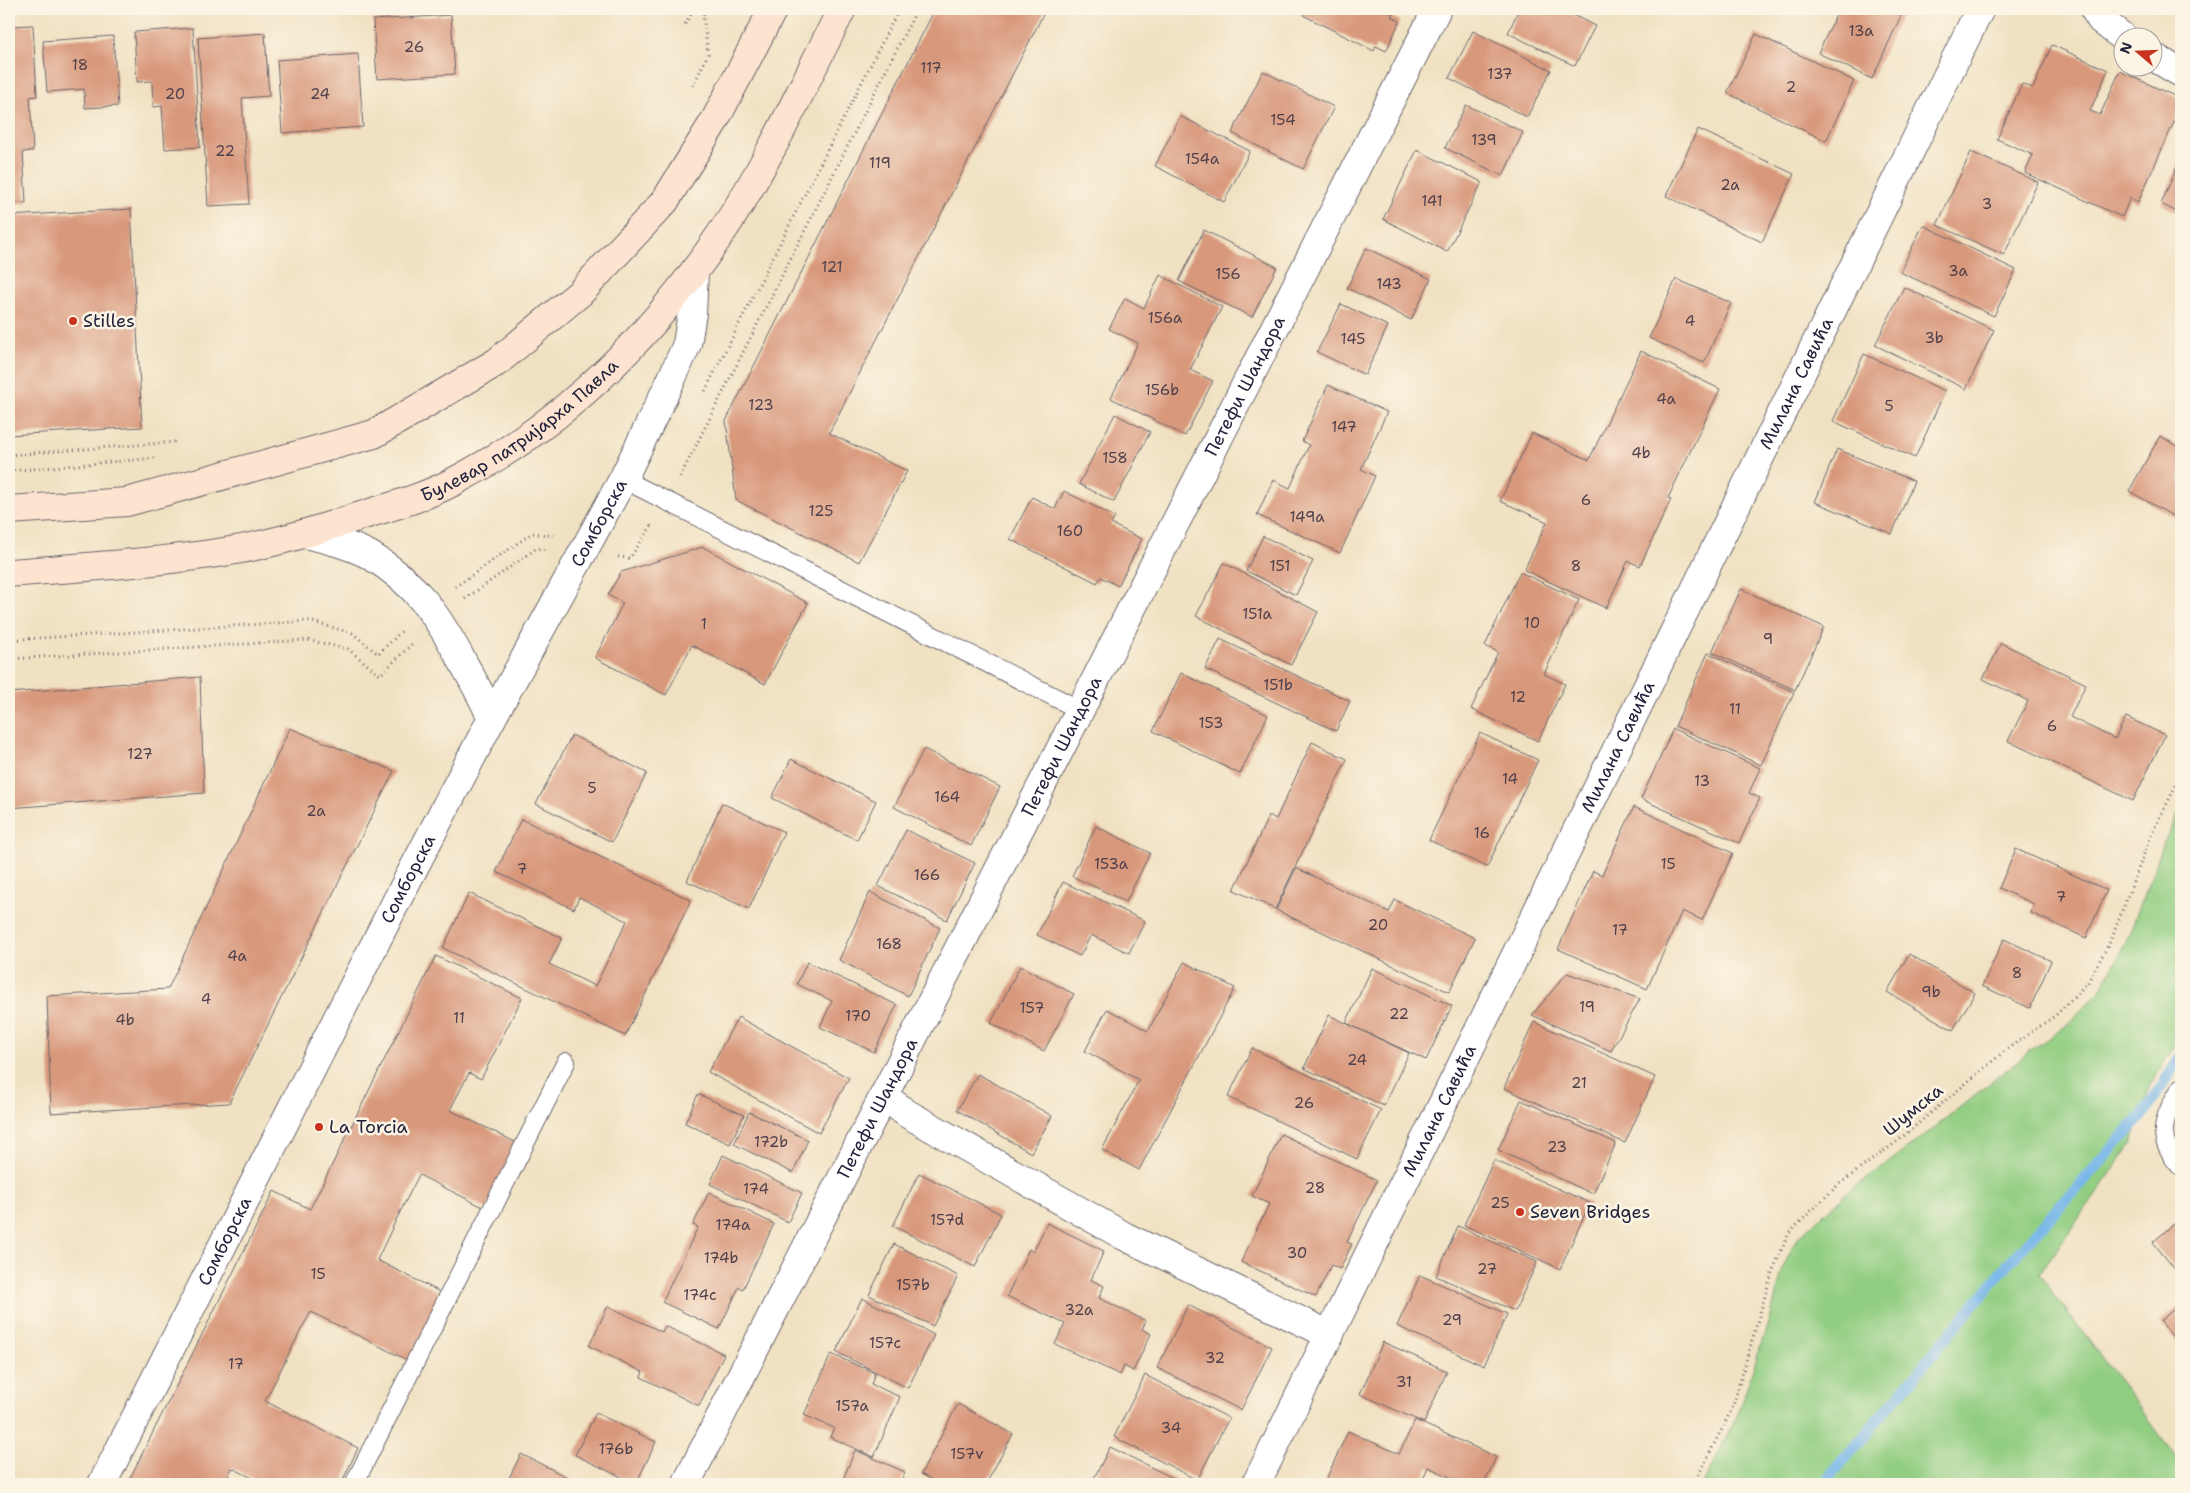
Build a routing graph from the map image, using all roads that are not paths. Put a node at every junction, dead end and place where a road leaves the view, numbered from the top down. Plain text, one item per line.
1 (773, 9) edge
2 (842, 9) edge
3 (1436, 9) edge
4 (1980, 9) edge
5 (2094, 9) edge
6 (2112, 29) edge
7 (2162, 62) edge
8 (2181, 73) edge
9 (694, 272) junction
10 (623, 479) junction
11 (9, 510) edge
12 (306, 534) junction
13 (9, 573) edge
14 (1080, 710) junction
15 (492, 718) junction
16 (566, 1062) dead end
17 (2181, 1088) edge
18 (884, 1096) junction
19 (2181, 1167) edge
20 (1330, 1335) junction
21 (102, 1484) edge
22 (354, 1484) edge
23 (686, 1484) edge
24 (1256, 1484) edge

1 - 11 main road
2 - 9 main road, Булевар патријарха Павла
3 - 14 street, Петефи Шандора
4 - 20 street, Милана Савића
5 - 6 street
7 - 8 street
9 - 10 street, Сомборска
9 - 12 main road, Булевар патријарха Павла
10 - 14 lane
10 - 15 street, Сомборска
12 - 13 main road, Булевар патријарха Павла
12 - 15 street
14 - 18 street, Петефи Шандора
15 - 21 street, Сомборска
16 - 22 lane
17 - 19 lane
18 - 20 street
18 - 23 street, Петефи Шандора
20 - 24 street, Милана Савића

